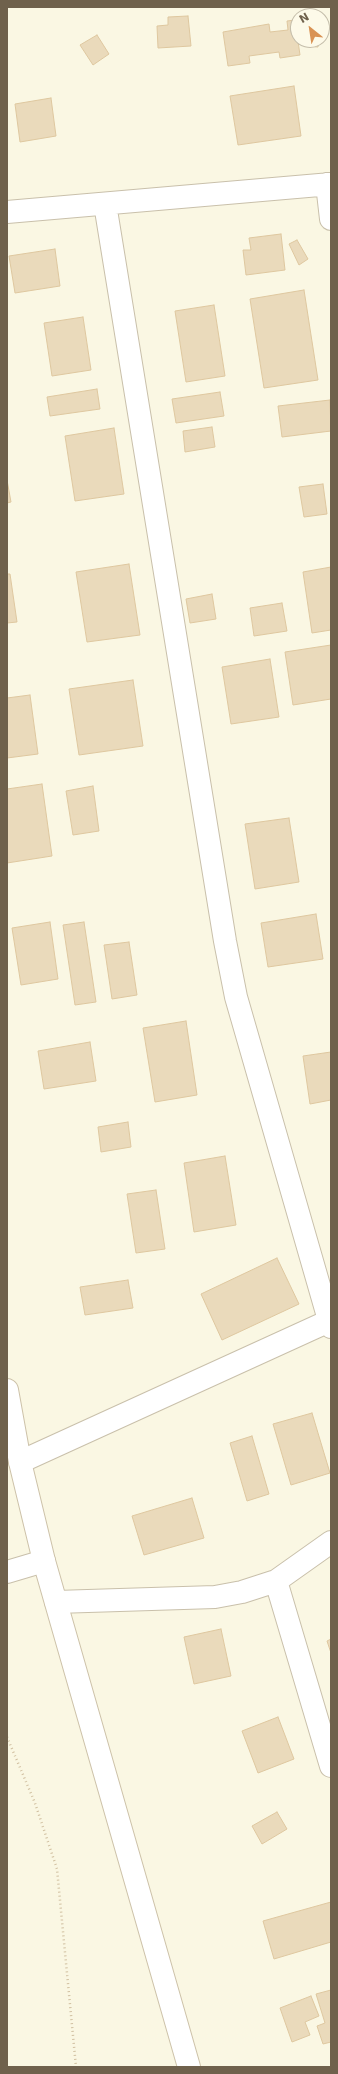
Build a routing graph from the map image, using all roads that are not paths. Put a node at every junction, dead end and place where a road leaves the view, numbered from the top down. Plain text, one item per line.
1 (329, 184) edge
2 (105, 204) junction
3 (7, 212) edge
4 (331, 218) edge
5 (330, 1324) edge
6 (7, 1390) edge
7 (20, 1462) junction
8 (331, 1542) edge
9 (44, 1561) junction
10 (7, 1572) edge
11 (276, 1581) junction
12 (56, 1602) junction
13 (331, 1766) edge
14 (189, 2067) edge

1 - 2 street
1 - 4 street
2 - 3 street
2 - 5 street
5 - 7 street
6 - 7 street
7 - 9 street
8 - 11 street
9 - 10 street
9 - 12 street
11 - 12 street
11 - 13 street
12 - 14 street

